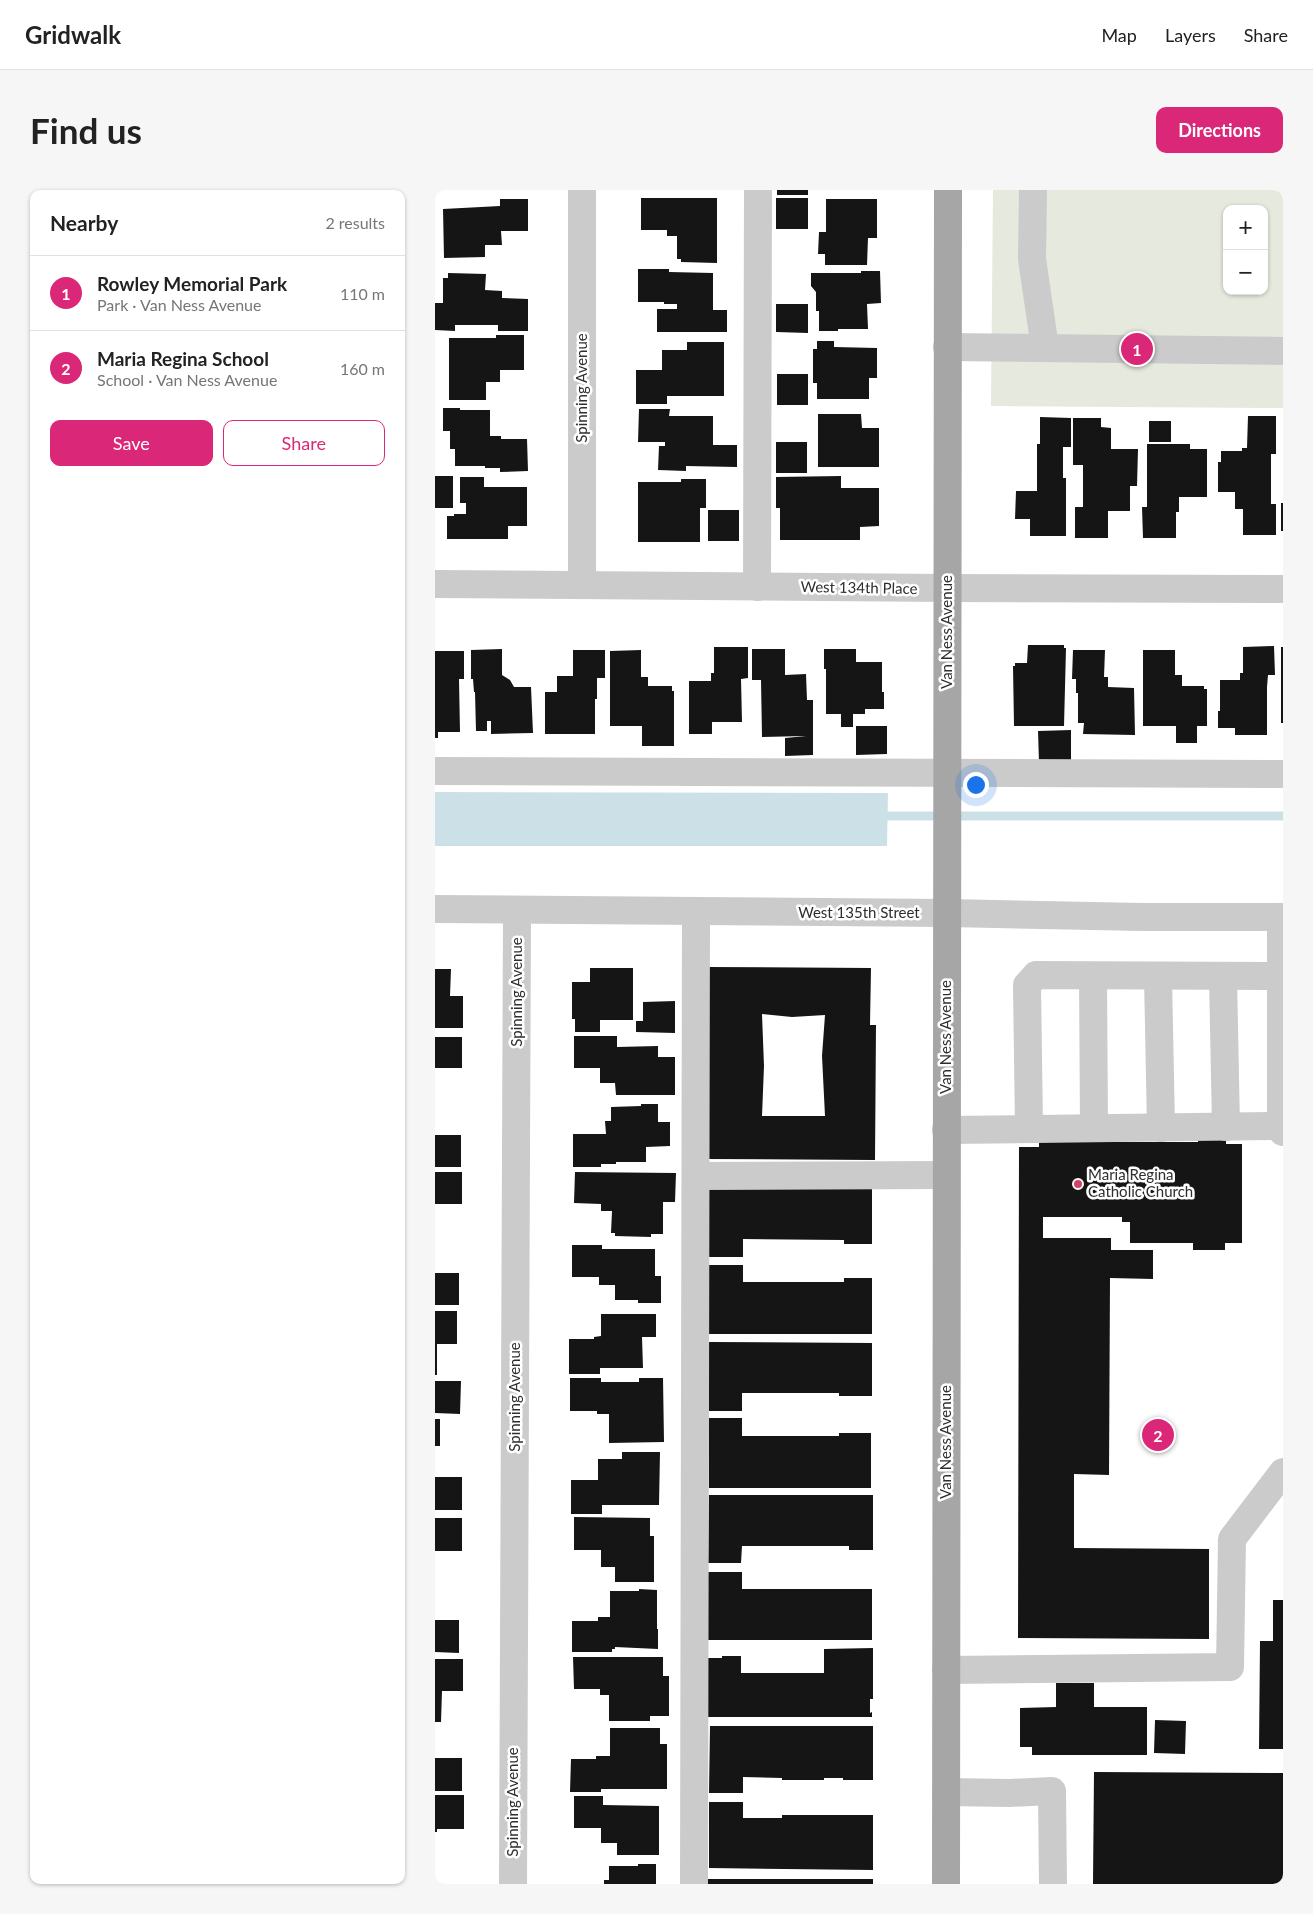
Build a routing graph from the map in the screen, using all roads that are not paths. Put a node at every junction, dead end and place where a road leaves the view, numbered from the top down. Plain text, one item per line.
1 (583, 190) edge
2 (758, 190) edge
3 (948, 190) edge
4 (1033, 190) edge
5 (947, 347) junction
6 (1045, 348) junction
7 (1283, 351) edge
8 (435, 584) edge
9 (582, 585) junction
10 (757, 586) junction
11 (947, 588) junction
12 (1283, 589) edge
13 (435, 771) edge
14 (1283, 774) edge
15 (947, 783) junction
16 (435, 909) edge
17 (517, 910) junction
18 (696, 911) junction
19 (947, 913) junction
20 (1282, 918) edge
21 (1093, 976) junction
22 (1158, 976) junction
23 (1223, 976) junction
24 (1281, 976) junction
25 (1226, 1127) junction
26 (1094, 1128) junction
27 (1161, 1128) junction
28 (1029, 1129) junction
29 (1282, 1129) edge
30 (946, 1130) junction
31 (946, 1175) junction
32 (696, 1176) junction
33 (1283, 1472) edge
34 (946, 1670) junction
35 (946, 1792) junction
36 (513, 1884) edge
37 (694, 1884) edge
38 (946, 1884) edge
39 (1053, 1884) edge

1 - 9 street, Spinning Avenue
2 - 10 street
3 - 5 main road, Van Ness Avenue
4 - 6 street
5 - 6 street
5 - 11 main road, Van Ness Avenue
6 - 7 street
8 - 9 street, West 134th Place
9 - 10 street, West 134th Place
10 - 11 street, West 134th Place
11 - 12 street, West 134th Place
11 - 15 main road, Van Ness Avenue
13 - 15 street
14 - 15 street
15 - 19 main road, Van Ness Avenue
16 - 17 street, West 135th Street
17 - 18 street, West 135th Street
17 - 36 street, Spinning Avenue
18 - 19 street, West 135th Street
18 - 32 street
19 - 20 street, West 135th Street
19 - 30 main road, Van Ness Avenue
20 - 24 street
21 - 22 street
21 - 26 street
21 - 28 street
22 - 23 street
22 - 27 street
23 - 24 street
23 - 25 street
24 - 29 street
25 - 27 street
25 - 29 street
26 - 27 street
26 - 28 street
28 - 30 street
30 - 31 main road, Van Ness Avenue
31 - 32 street
31 - 34 main road, Van Ness Avenue
32 - 37 street
33 - 34 street
34 - 35 main road, Van Ness Avenue
35 - 38 main road, Van Ness Avenue
35 - 39 street

